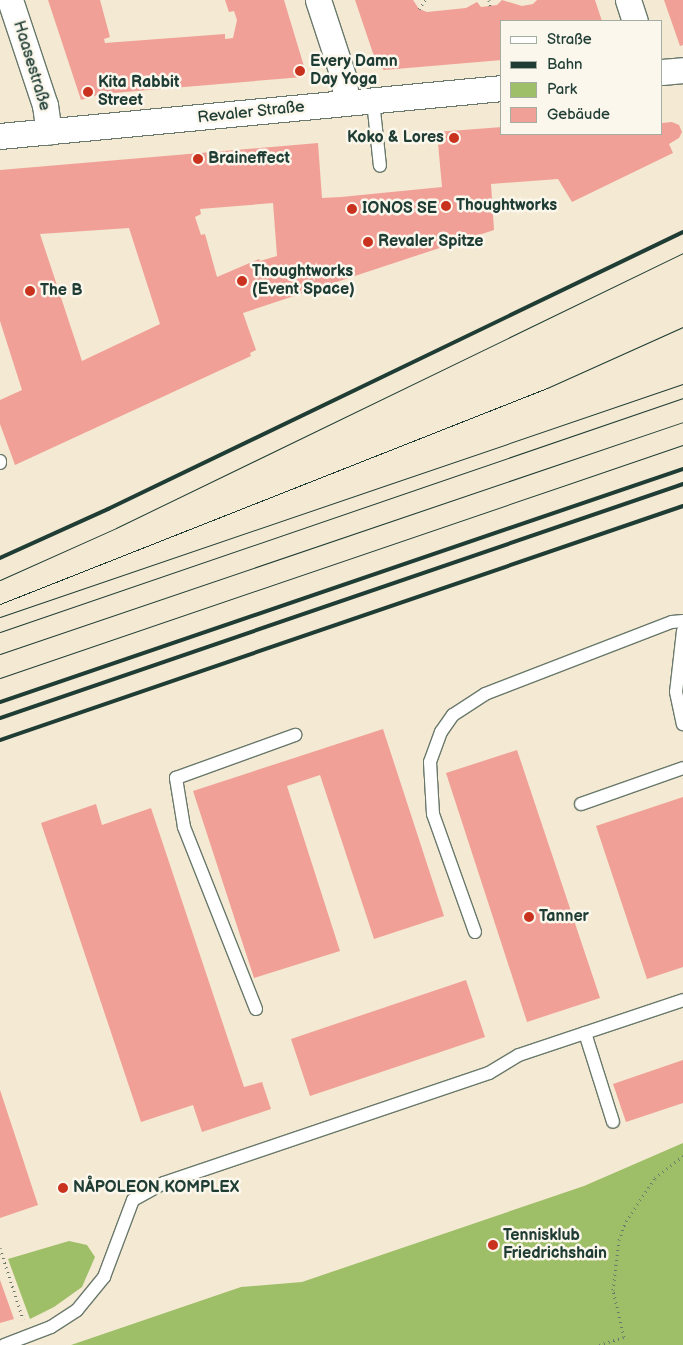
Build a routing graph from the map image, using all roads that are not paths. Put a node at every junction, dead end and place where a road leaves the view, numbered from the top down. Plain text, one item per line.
1 (10, 0) edge
2 (318, 0) edge
3 (628, 0) edge
4 (635, 20) edge
5 (683, 70) edge
6 (663, 72) edge
7 (500, 88) edge
8 (373, 101) junction
9 (346, 103) junction
10 (49, 132) junction
11 (0, 136) edge
12 (380, 166) dead end
13 (683, 621) edge
14 (683, 632) edge
15 (683, 724) edge
16 (295, 735) dead end
17 (683, 768) edge
18 (581, 804) dead end
19 (475, 932) dead end
20 (683, 1000) edge
21 (256, 1009) dead end
22 (585, 1033) junction
23 (613, 1122) dead end
24 (4, 1345) edge

1 - 10 street, Haasestraße
2 - 9 street
3 - 4 street
5 - 6 street
7 - 8 street, Revaler Straße
8 - 9 street, Revaler Straße
8 - 12 lane
9 - 10 street, Revaler Straße
10 - 11 street, Revaler Straße
13 - 19 lane
14 - 15 lane
16 - 21 lane
17 - 18 lane
20 - 22 lane
22 - 23 lane
22 - 24 lane

